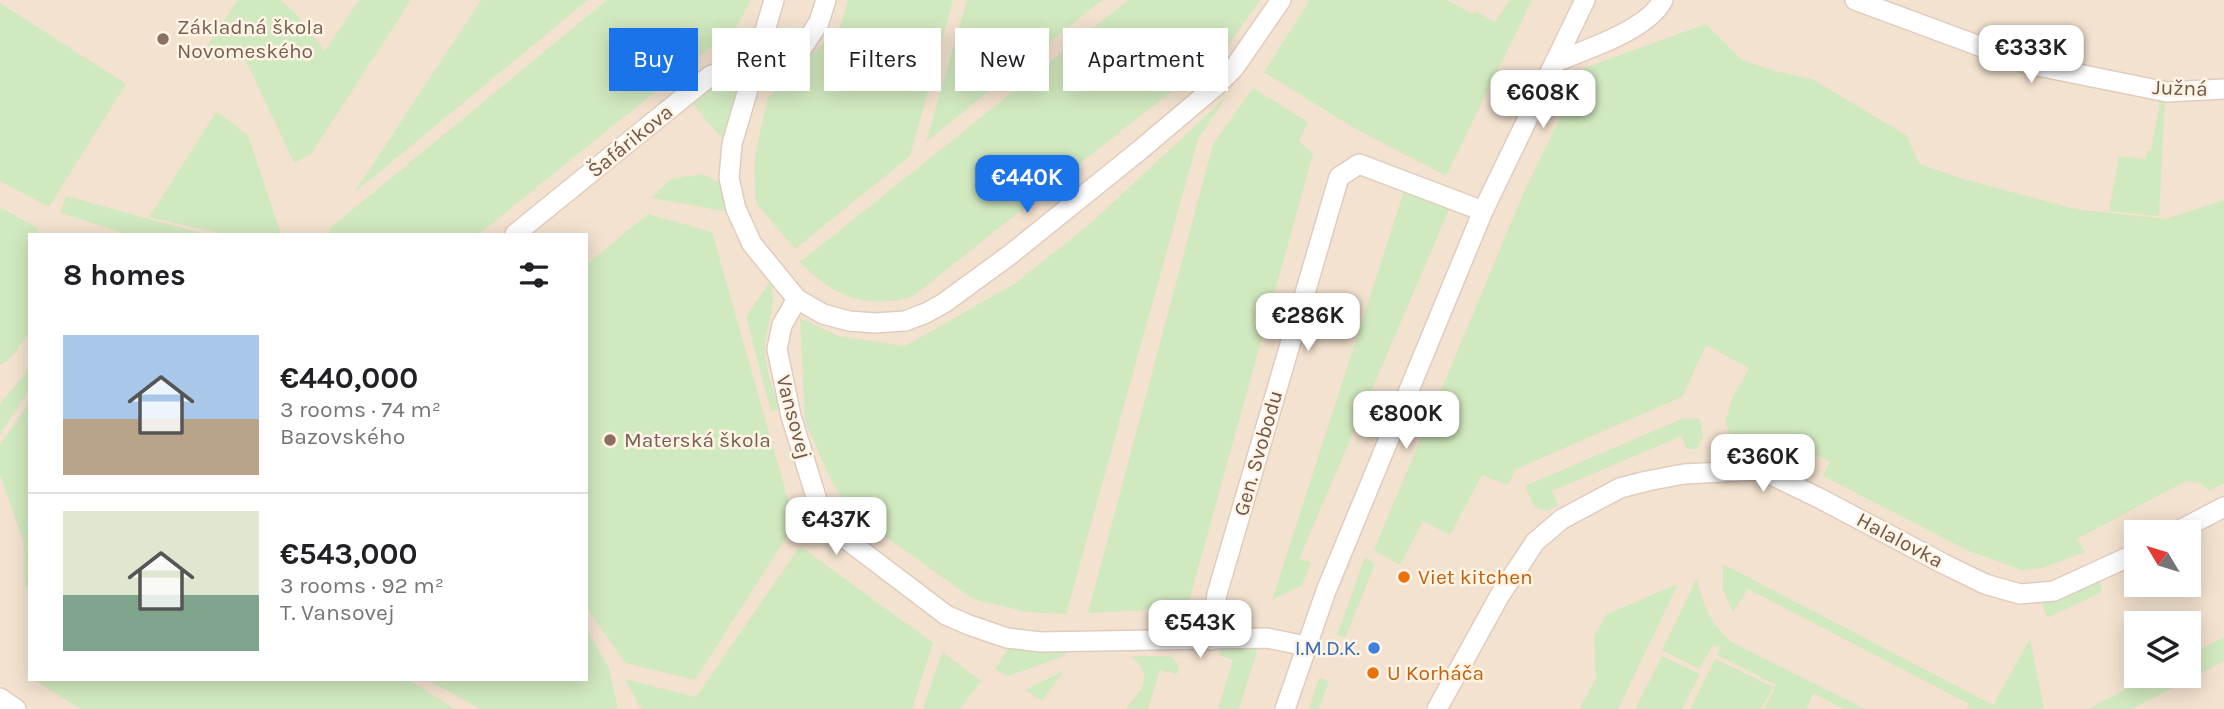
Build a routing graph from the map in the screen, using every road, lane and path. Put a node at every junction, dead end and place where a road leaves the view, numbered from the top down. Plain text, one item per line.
1 (774, 0) edge
2 (825, 0) edge
3 (1281, 0) edge
4 (1586, 0) edge
5 (1663, 0) edge
6 (1855, 0) edge
7 (766, 28) edge
8 (810, 36) edge
9 (1555, 62) junction
10 (712, 75) edge
11 (2224, 89) edge
12 (747, 91) edge
13 (1483, 211) junction
14 (515, 233) edge
15 (797, 299) junction
16 (2224, 507) edge
17 (2199, 520) edge
18 (2124, 559) edge
19 (1211, 640) junction
20 (1306, 646) junction
21 (0, 698) edge
22 (16, 709) edge
23 (1285, 709) edge
24 (1437, 709) edge

1 - 7 street
2 - 8 street, Šafárikova
3 - 15 street
4 - 9 street
5 - 9 street
6 - 11 street, Južná
9 - 13 street
10 - 14 street, Šafárikova
12 - 15 street
13 - 19 street, Gen. Svobodu
13 - 20 street
15 - 19 street, Vansovej
16 - 17 street
18 - 24 street, Halalovka
19 - 20 street, Vansovej
20 - 23 street
21 - 22 street

